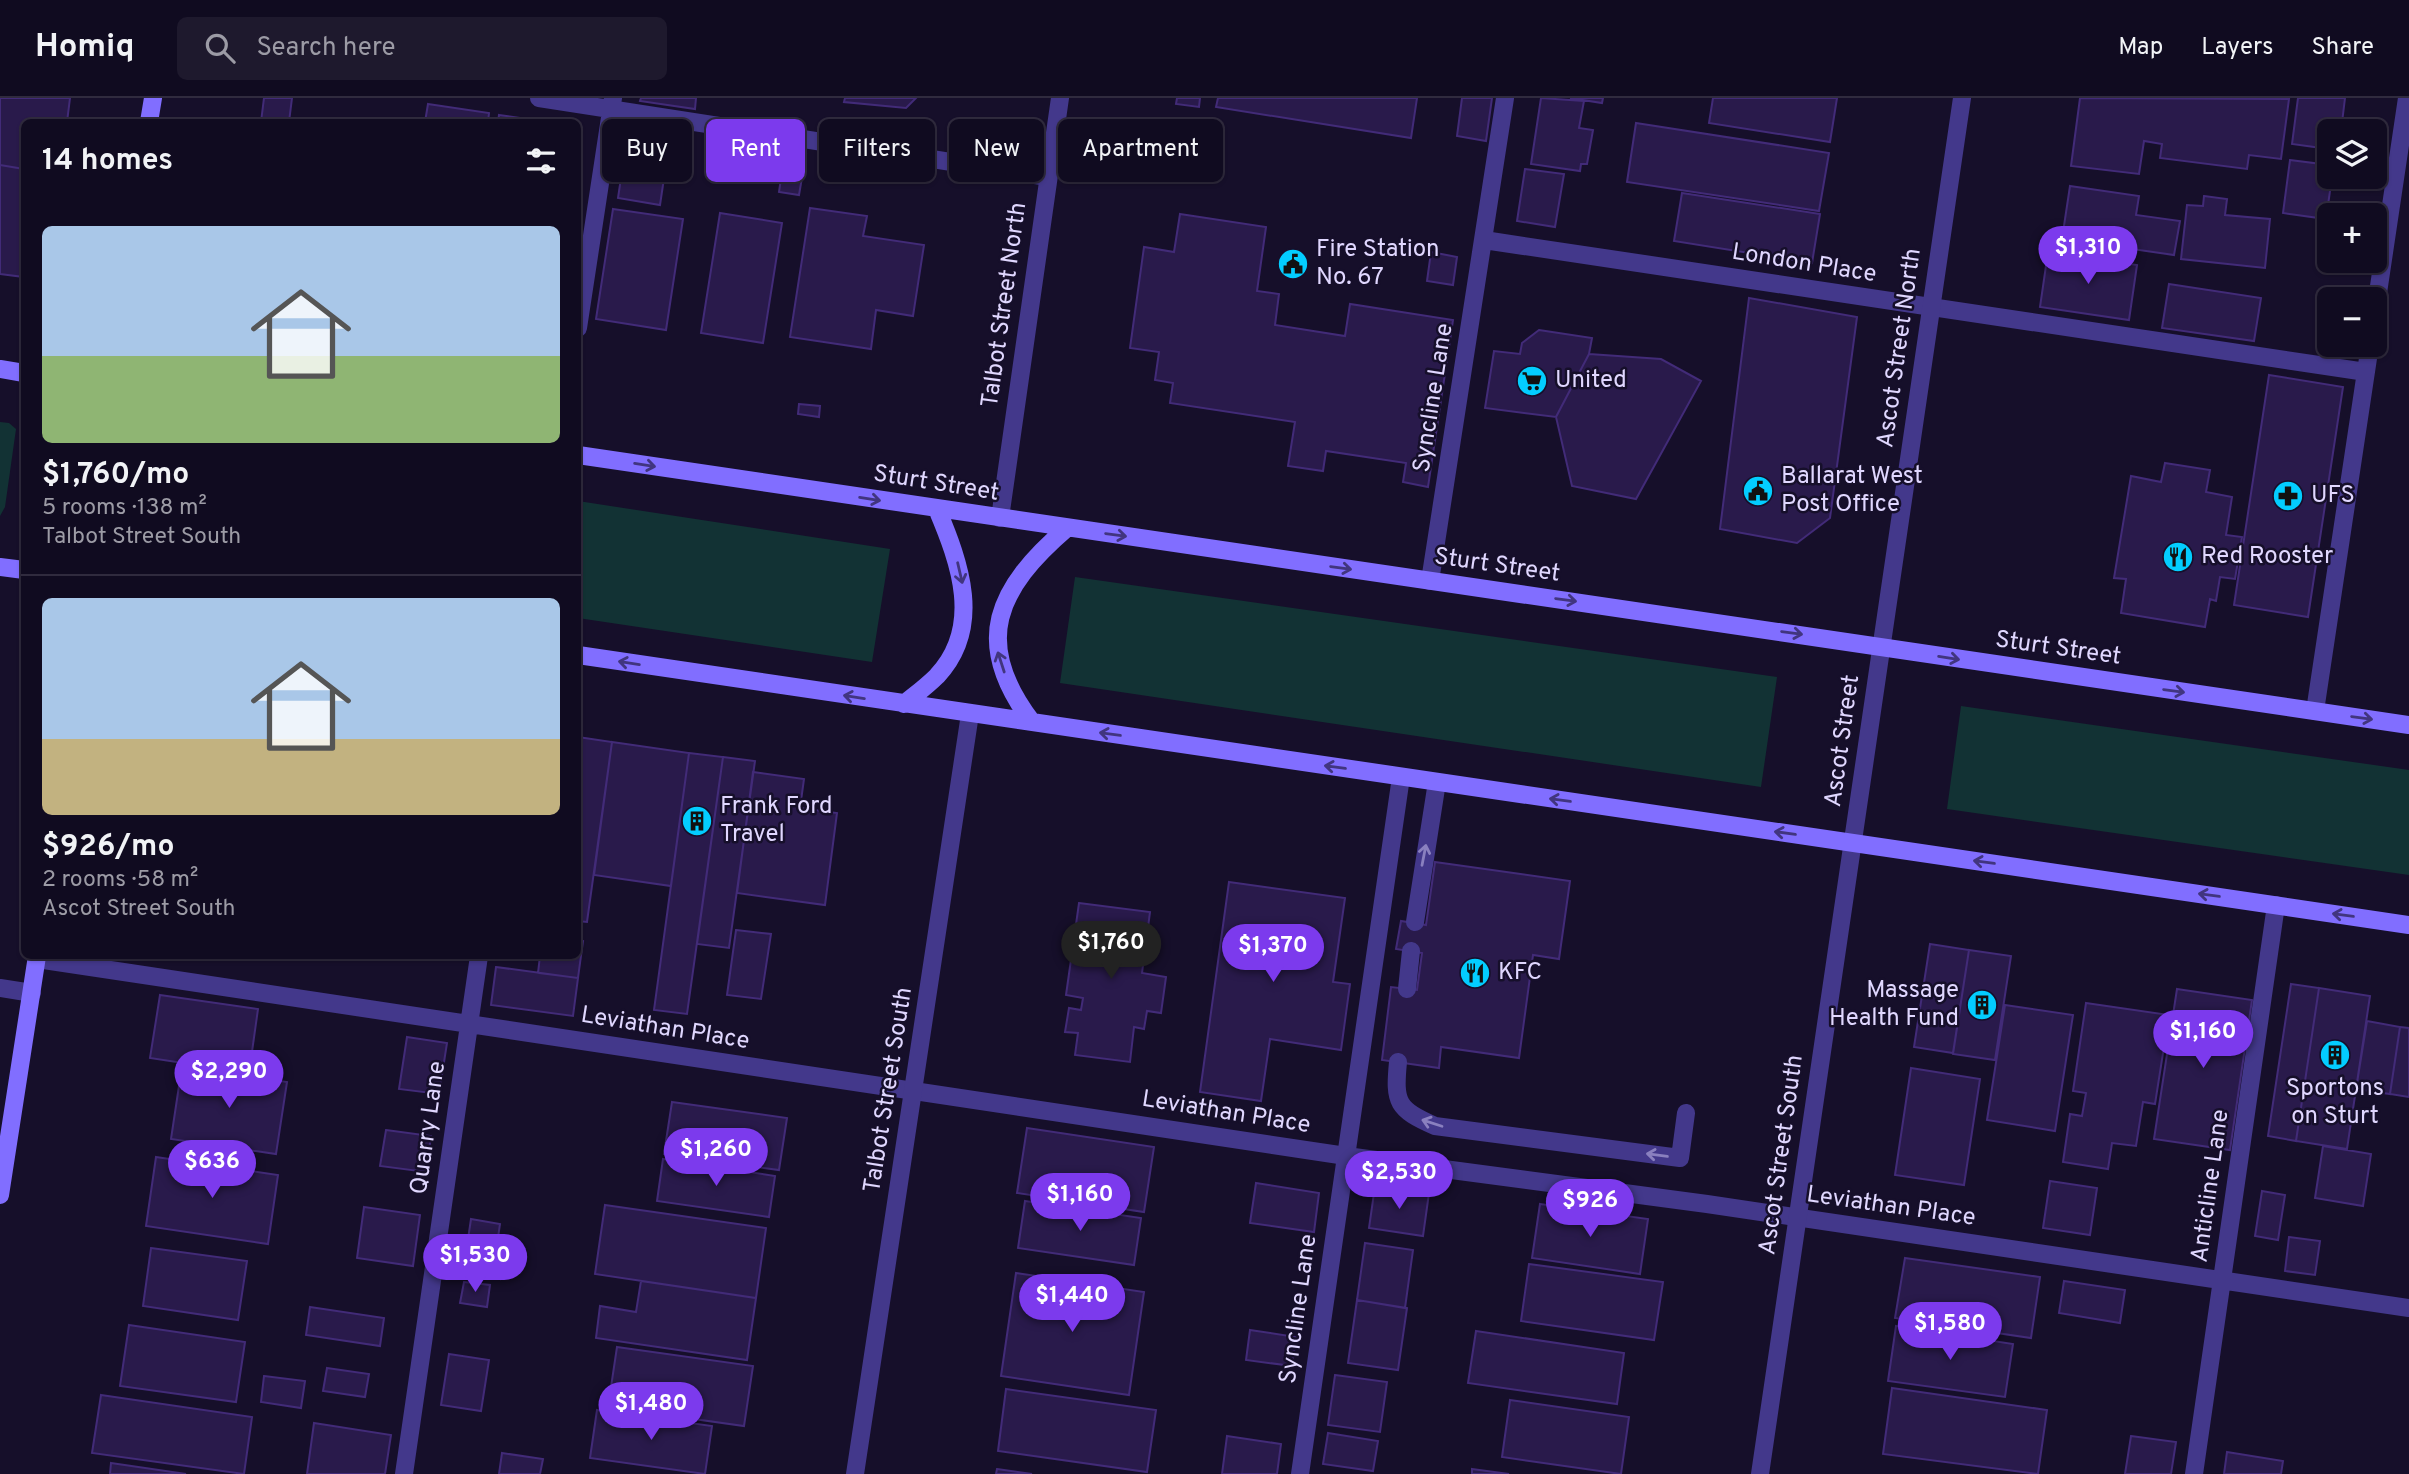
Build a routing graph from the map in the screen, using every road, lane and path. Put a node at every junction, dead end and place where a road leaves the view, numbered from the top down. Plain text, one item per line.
1 (153, 98) edge
2 (539, 98) edge
3 (1060, 98) edge
4 (1505, 98) edge
5 (1962, 98) edge
6 (2407, 98) edge
7 (612, 103) edge
8 (150, 119) edge
9 (1048, 177) junction
10 (1484, 240) junction
11 (2379, 287) edge
12 (581, 308) edge
13 (1931, 308) junction
14 (2368, 357) edge
15 (0, 369) edge
16 (21, 372) edge
17 (2366, 372) junction
18 (581, 455) edge
19 (937, 509) junction
20 (1000, 518) junction
21 (1067, 528) junction
22 (0, 567) edge
23 (21, 570) edge
24 (1430, 581) junction
25 (1881, 647) junction
26 (581, 655) edge
27 (904, 704) junction
28 (2315, 711) junction
29 (970, 713) junction
30 (1032, 722) junction
31 (2409, 725) edge
32 (1401, 777) junction
33 (1437, 782) junction
34 (1853, 843) junction
35 (2276, 905) junction
36 (1415, 922) dead end
37 (2409, 925) edge
38 (1411, 951) dead end
39 (37, 959) edge
40 (50, 959) edge
41 (479, 959) edge
42 (0, 988) edge
43 (1407, 989) dead end
44 (32, 993) junction
45 (469, 1024) junction
46 (1398, 1062) dead end
47 (913, 1091) junction
48 (1686, 1113) dead end
49 (1346, 1156) junction
50 (0, 1195) edge
51 (1797, 1218) junction
52 (2222, 1280) junction
53 (2409, 1308) edge
54 (404, 1474) edge
55 (855, 1474) edge
56 (1300, 1474) edge
57 (1760, 1474) edge
58 (2194, 1474) edge

1 - 8 main road
2 - 7 street
3 - 9 street, Talbot Street North
4 - 10 street, Syncline Lane
5 - 13 street, Ascot Street North
6 - 11 street
7 - 9 street
7 - 12 street
9 - 20 street, Talbot Street North
10 - 13 street, London Place
10 - 24 street, Syncline Lane
13 - 17 street, London Place
13 - 25 street, Ascot Street North
14 - 17 street
15 - 16 main road
17 - 28 street
18 -> 19 main road, Sturt Street
19 - 20 main road, Sturt Street
19 -> 27 main road
20 - 21 main road, Sturt Street
21 -> 24 main road, Sturt Street
30 -> 21 main road
22 - 23 main road
24 -> 25 main road, Sturt Street
25 -> 28 main road, Sturt Street
25 - 34 street, Ascot Street
27 -> 26 main road
27 - 29 main road
28 -> 31 main road, Sturt Street
29 - 30 main road
29 - 47 street, Talbot Street South
32 -> 30 main road
32 - 33 main road
32 - 49 street, Syncline Lane
34 -> 33 main road
36 -> 33 street
35 -> 34 main road
34 - 51 street, Ascot Street South
37 -> 35 main road
35 - 52 street, Anticline Lane
38 - 43 street
39 - 44 main road
40 - 45 street, Leviathan Place
41 - 45 street, Quarry Lane
42 - 44 street
44 - 50 main road
45 - 47 street, Leviathan Place
45 - 54 street, Quarry Lane
48 -> 46 street
47 - 49 street, Leviathan Place
47 - 55 street, Talbot Street South
49 - 51 street, Leviathan Place
49 - 56 street, Syncline Lane
51 - 52 street, Leviathan Place
51 - 57 street, Ascot Street South
52 - 53 street, Leviathan Place
52 - 58 street, Anticline Lane

